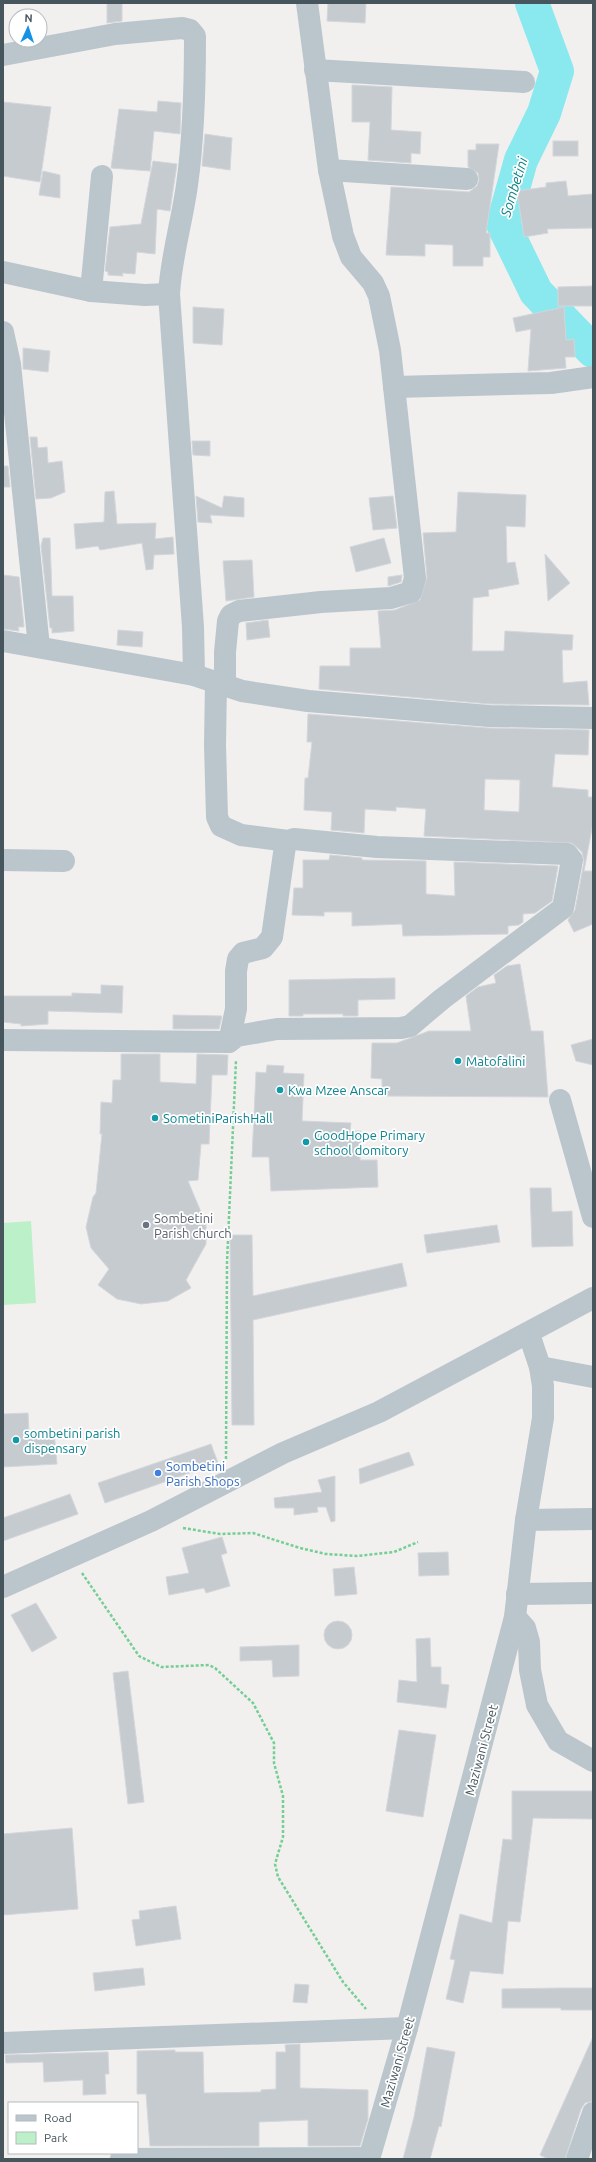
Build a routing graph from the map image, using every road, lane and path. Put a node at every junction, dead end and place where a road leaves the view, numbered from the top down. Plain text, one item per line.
1 (307, 3) edge
2 (3, 55) edge
3 (315, 70) junction
4 (524, 82) dead end
5 (329, 170) junction
6 (102, 176) dead end
7 (467, 179) dead end
8 (3, 272) edge
9 (91, 291) junction
10 (169, 294) junction
11 (3, 332) edge
12 (593, 377) edge
13 (394, 387) junction
14 (3, 641) edge
15 (39, 647) junction
16 (194, 675) junction
17 (221, 683) junction
18 (593, 718) edge
19 (288, 841) junction
20 (3, 860) edge
21 (64, 861) dead end
22 (233, 1039) junction
23 (3, 1040) edge
24 (560, 1100) dead end
25 (593, 1217) edge
26 (593, 1298) edge
27 (529, 1334) junction
28 (540, 1367) junction
29 (593, 1377) edge
30 (226, 1482) junction
31 (593, 1518) edge
32 (526, 1520) junction
33 (182, 1528) dead end
34 (418, 1542) dead end
35 (72, 1556) junction
36 (3, 1587) edge
37 (593, 1593) edge
38 (517, 1594) junction
39 (514, 1617) junction
40 (593, 1761) edge
41 (407, 2028) junction
42 (383, 2029) junction
43 (3, 2042) edge
44 (593, 2113) edge
45 (369, 2158) edge
46 (121, 2159) edge
47 (577, 2159) edge

1 - 3 street
2 - 10 street
3 - 4 street
3 - 5 street
5 - 7 street
5 - 13 street
6 - 9 street
8 - 9 street
9 - 10 street
10 - 16 street
11 - 15 street
12 - 13 street
13 - 17 street
14 - 15 street
15 - 16 street
16 - 17 street
17 - 18 street
17 - 19 street
19 - 22 street
19 - 22 street
20 - 21 street
22 - 23 street
22 - 30 path
24 - 25 street
26 - 27 street
27 - 28 street, Maziwani Street
27 - 30 street
28 - 29 street
28 - 32 street, Maziwani Street
30 - 35 street
31 - 32 street
32 - 38 street, Maziwani Street
33 - 34 path
35 - 36 street
35 - 42 path
37 - 38 street
38 - 39 street, Maziwani Street
39 - 40 street
39 - 41 street, Maziwani Street
41 - 42 street
41 - 45 street, Maziwani Street
42 - 43 street
44 - 47 street
45 - 46 street

